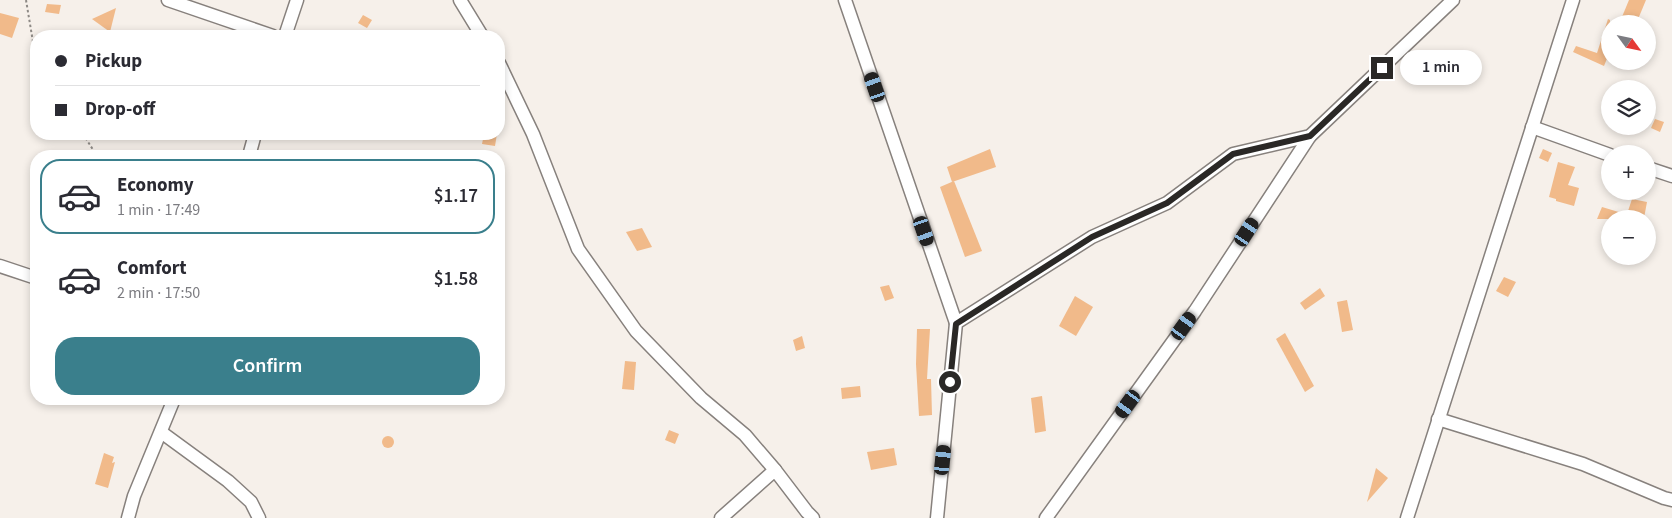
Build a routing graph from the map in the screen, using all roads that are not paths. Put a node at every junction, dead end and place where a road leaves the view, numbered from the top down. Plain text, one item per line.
1 (168, 0) edge
2 (297, 0) edge
3 (460, 0) edge
4 (845, 0) edge
5 (1453, 0) edge
6 (1573, 0) edge
7 (256, 30) edge
8 (287, 30) edge
9 (478, 30) edge
10 (505, 76) edge
11 (1532, 127) junction
12 (1310, 136) junction
13 (1601, 152) edge
14 (1656, 171) edge
15 (1672, 176) edge
16 (0, 266) edge
17 (30, 276) edge
18 (956, 324) junction
19 (172, 405) edge
20 (1438, 419) junction
21 (161, 432) junction
22 (775, 470) junction
23 (1672, 500) edge
24 (128, 518) edge
25 (259, 518) edge
26 (721, 518) edge
27 (813, 518) edge
28 (937, 518) edge
29 (1046, 518) edge
30 (1407, 518) edge

1 - 7 street
2 - 8 street
3 - 9 street
4 - 18 street
5 - 12 street
6 - 11 street
10 - 22 street
11 - 13 street
11 - 20 street
12 - 18 street
12 - 29 street
14 - 15 street
16 - 17 street
18 - 28 street
19 - 21 street
20 - 23 street
20 - 30 street
21 - 24 street
21 - 25 street
22 - 26 street
22 - 27 street

